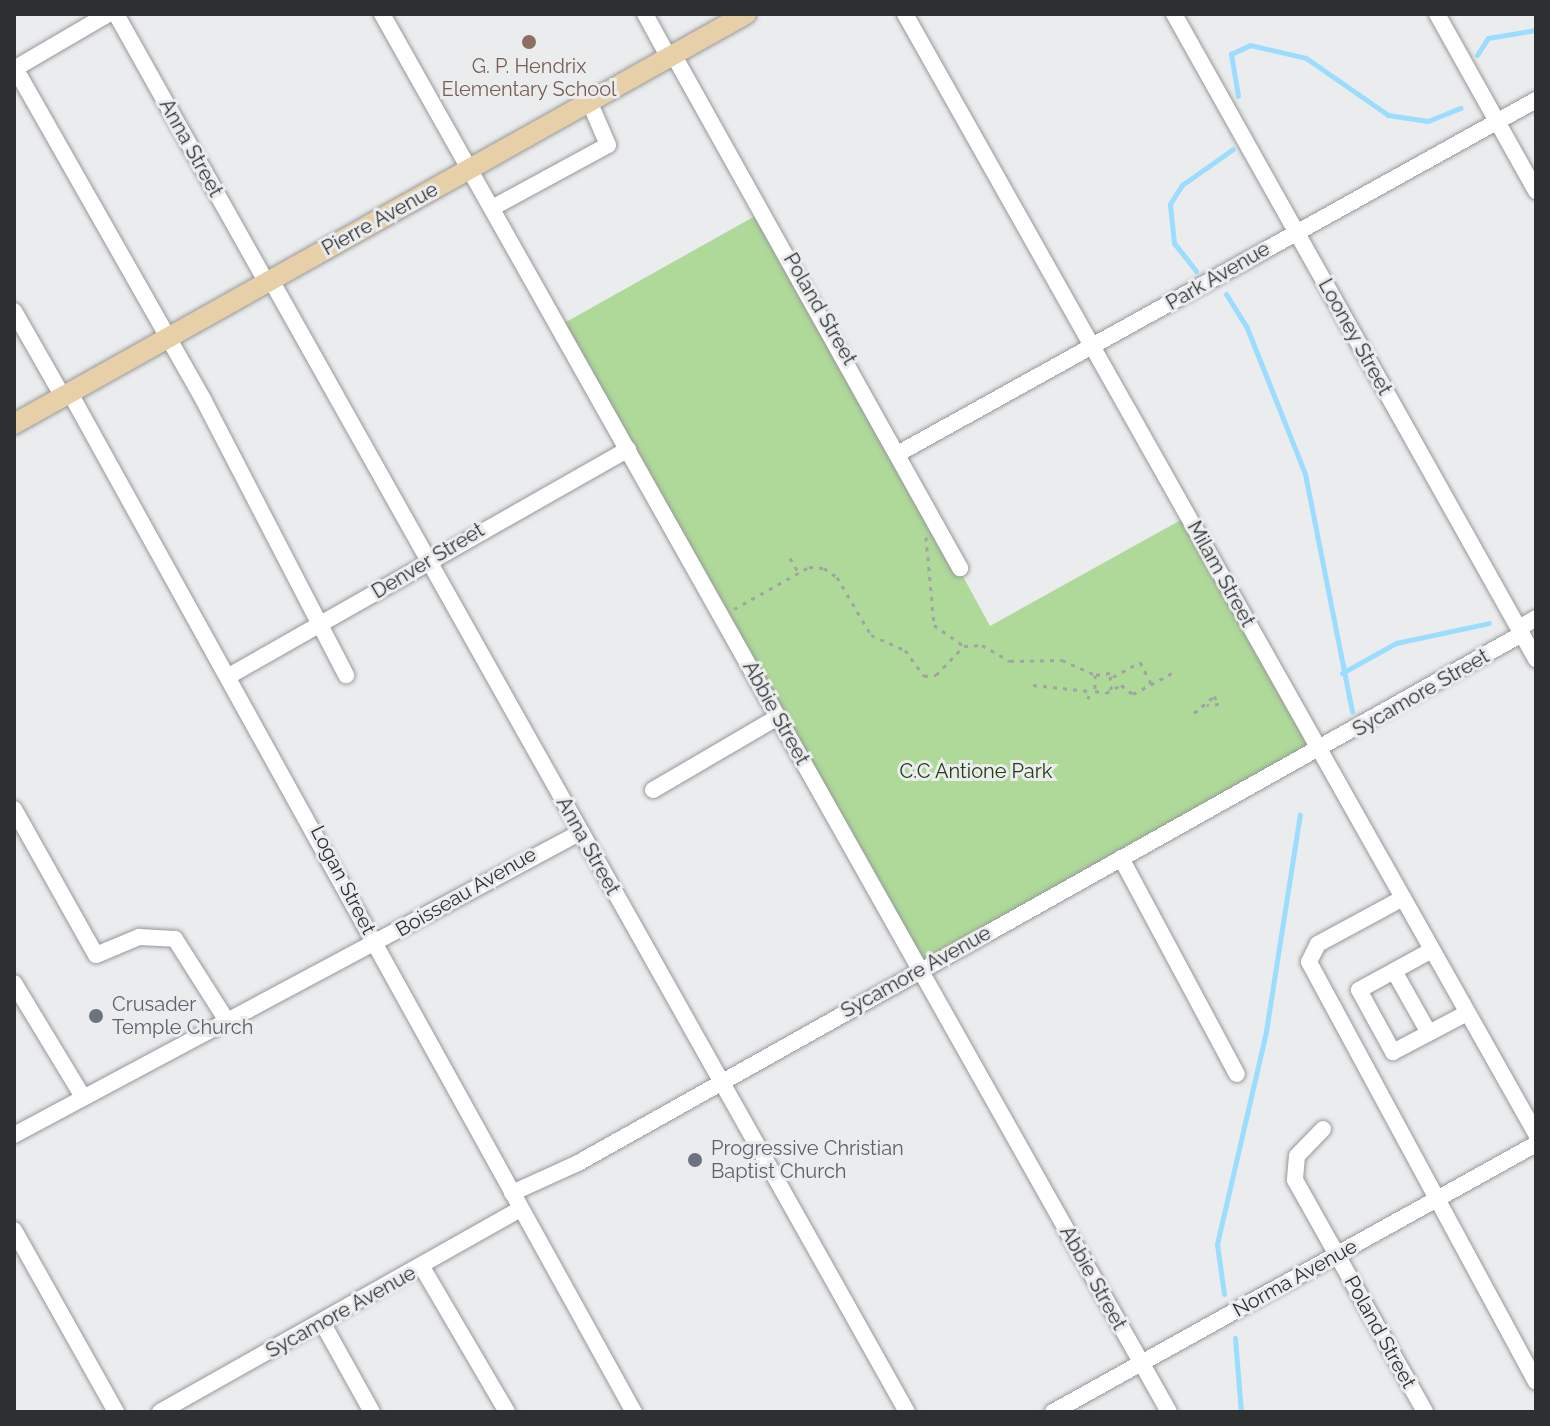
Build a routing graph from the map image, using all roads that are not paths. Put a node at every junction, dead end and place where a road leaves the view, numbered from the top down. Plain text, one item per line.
1 (108, 14) edge
2 (116, 14) edge
3 (382, 14) edge
4 (645, 14) edge
5 (746, 14) edge
6 (905, 14) edge
7 (1174, 14) edge
8 (1437, 14) edge
9 (671, 55) junction
10 (15, 69) edge
11 (1536, 100) edge
12 (589, 101) junction
13 (1497, 122) junction
14 (470, 169) junction
15 (1536, 191) edge
16 (492, 208) junction
17 (1296, 231) junction
18 (269, 281) junction
19 (14, 311) edge
20 (168, 338) junction
21 (1091, 345) junction
22 (66, 395) junction
23 (14, 424) edge
24 (628, 449) junction
25 (901, 452) junction
26 (429, 562) junction
27 (960, 568) dead end
28 (1536, 618) edge
29 (318, 625) junction
30 (1520, 631) junction
31 (1536, 659) edge
32 (346, 675) dead end
33 (229, 676) junction
34 (778, 717) junction
35 (1320, 751) junction
36 (653, 790) dead end
37 (14, 809) edge
38 (581, 832) junction
39 (1121, 858) junction
40 (1403, 898) junction
41 (375, 941) junction
42 (1432, 950) junction
43 (920, 970) junction
44 (1394, 971) junction
45 (14, 983) edge
46 (1467, 1013) junction
47 (227, 1021) junction
48 (1429, 1033) junction
49 (1237, 1074) dead end
50 (720, 1078) junction
51 (83, 1097) junction
52 (1323, 1129) dead end
53 (1536, 1134) edge
54 (14, 1135) edge
55 (1536, 1144) edge
56 (512, 1193) junction
57 (1438, 1199) junction
58 (521, 1209) junction
59 (14, 1230) edge
60 (1337, 1254) junction
61 (422, 1267) junction
62 (323, 1324) junction
63 (1142, 1363) junction
64 (1536, 1381) edge
65 (116, 1412) edge
66 (160, 1412) edge
67 (372, 1412) edge
68 (507, 1412) edge
69 (634, 1412) edge
70 (907, 1412) edge
71 (1053, 1412) edge
72 (1169, 1412) edge
73 (1425, 1412) edge

1 - 10 street
2 - 18 street, Anna Street
3 - 14 street, Abbie Street
4 - 9 street, Poland Street
5 - 9 main road, Pierre Avenue
6 - 21 street, Milam Street
7 - 17 street, Looney Street
8 - 13 street
9 - 12 main road, Pierre Avenue
9 - 25 street, Poland Street
10 - 20 street
11 - 13 street, Park Avenue
12 - 14 main road, Pierre Avenue
12 - 16 street
13 - 15 street
13 - 17 street, Park Avenue
14 - 16 street, Abbie Street
14 - 18 main road, Pierre Avenue
16 - 24 street, Abbie Street
17 - 21 street, Park Avenue
17 - 30 street, Looney Street
18 - 20 main road, Pierre Avenue
18 - 26 street, Anna Street
19 - 22 street, Logan Street
20 - 22 main road, Pierre Avenue
20 - 29 street
21 - 25 street, Park Avenue
21 - 35 street, Milam Street
22 - 23 main road, Pierre Avenue
22 - 33 street, Logan Street
24 - 26 street, Denver Street
24 - 34 street, Abbie Street
25 - 27 street, Poland Street
26 - 29 street, Denver Street
26 - 38 street, Anna Street
28 - 30 street, Sycamore Street
29 - 32 street
29 - 33 street, Denver Street
30 - 31 street, Looney Street
30 - 35 street, Sycamore Street
33 - 41 street, Logan Street
34 - 36 street
34 - 43 street, Abbie Street
35 - 39 street, Sycamore Avenue
35 - 40 street, Milam Street
37 - 47 street
38 - 41 street, Boisseau Avenue
38 - 50 street, Anna Street
39 - 43 street, Sycamore Avenue
39 - 49 street
40 - 42 street, Milam Street
40 - 57 street
41 - 47 street, Boisseau Avenue
41 - 56 street, Logan Street
42 - 44 street
42 - 46 street, Milam Street
43 - 50 street, Sycamore Avenue
43 - 63 street, Abbie Street
44 - 48 street
44 - 48 street
45 - 51 street
46 - 48 street
46 - 53 street, Milam Street
47 - 51 street, Boisseau Avenue
50 - 56 street, Sycamore Avenue
50 - 70 street, Anna Street
51 - 54 street, Boisseau Avenue
52 - 60 street, Poland Street
55 - 57 street, Norma Avenue
56 - 58 street, Logan Street
57 - 60 street, Norma Avenue
57 - 64 street
58 - 61 street, Sycamore Avenue
58 - 69 street, Logan Street
59 - 65 street
60 - 63 street, Norma Avenue
60 - 73 street, Poland Street
61 - 62 street, Sycamore Avenue
61 - 68 street
62 - 66 street, Sycamore Avenue
62 - 67 street
63 - 71 street, Norma Avenue
63 - 72 street, Abbie Street

